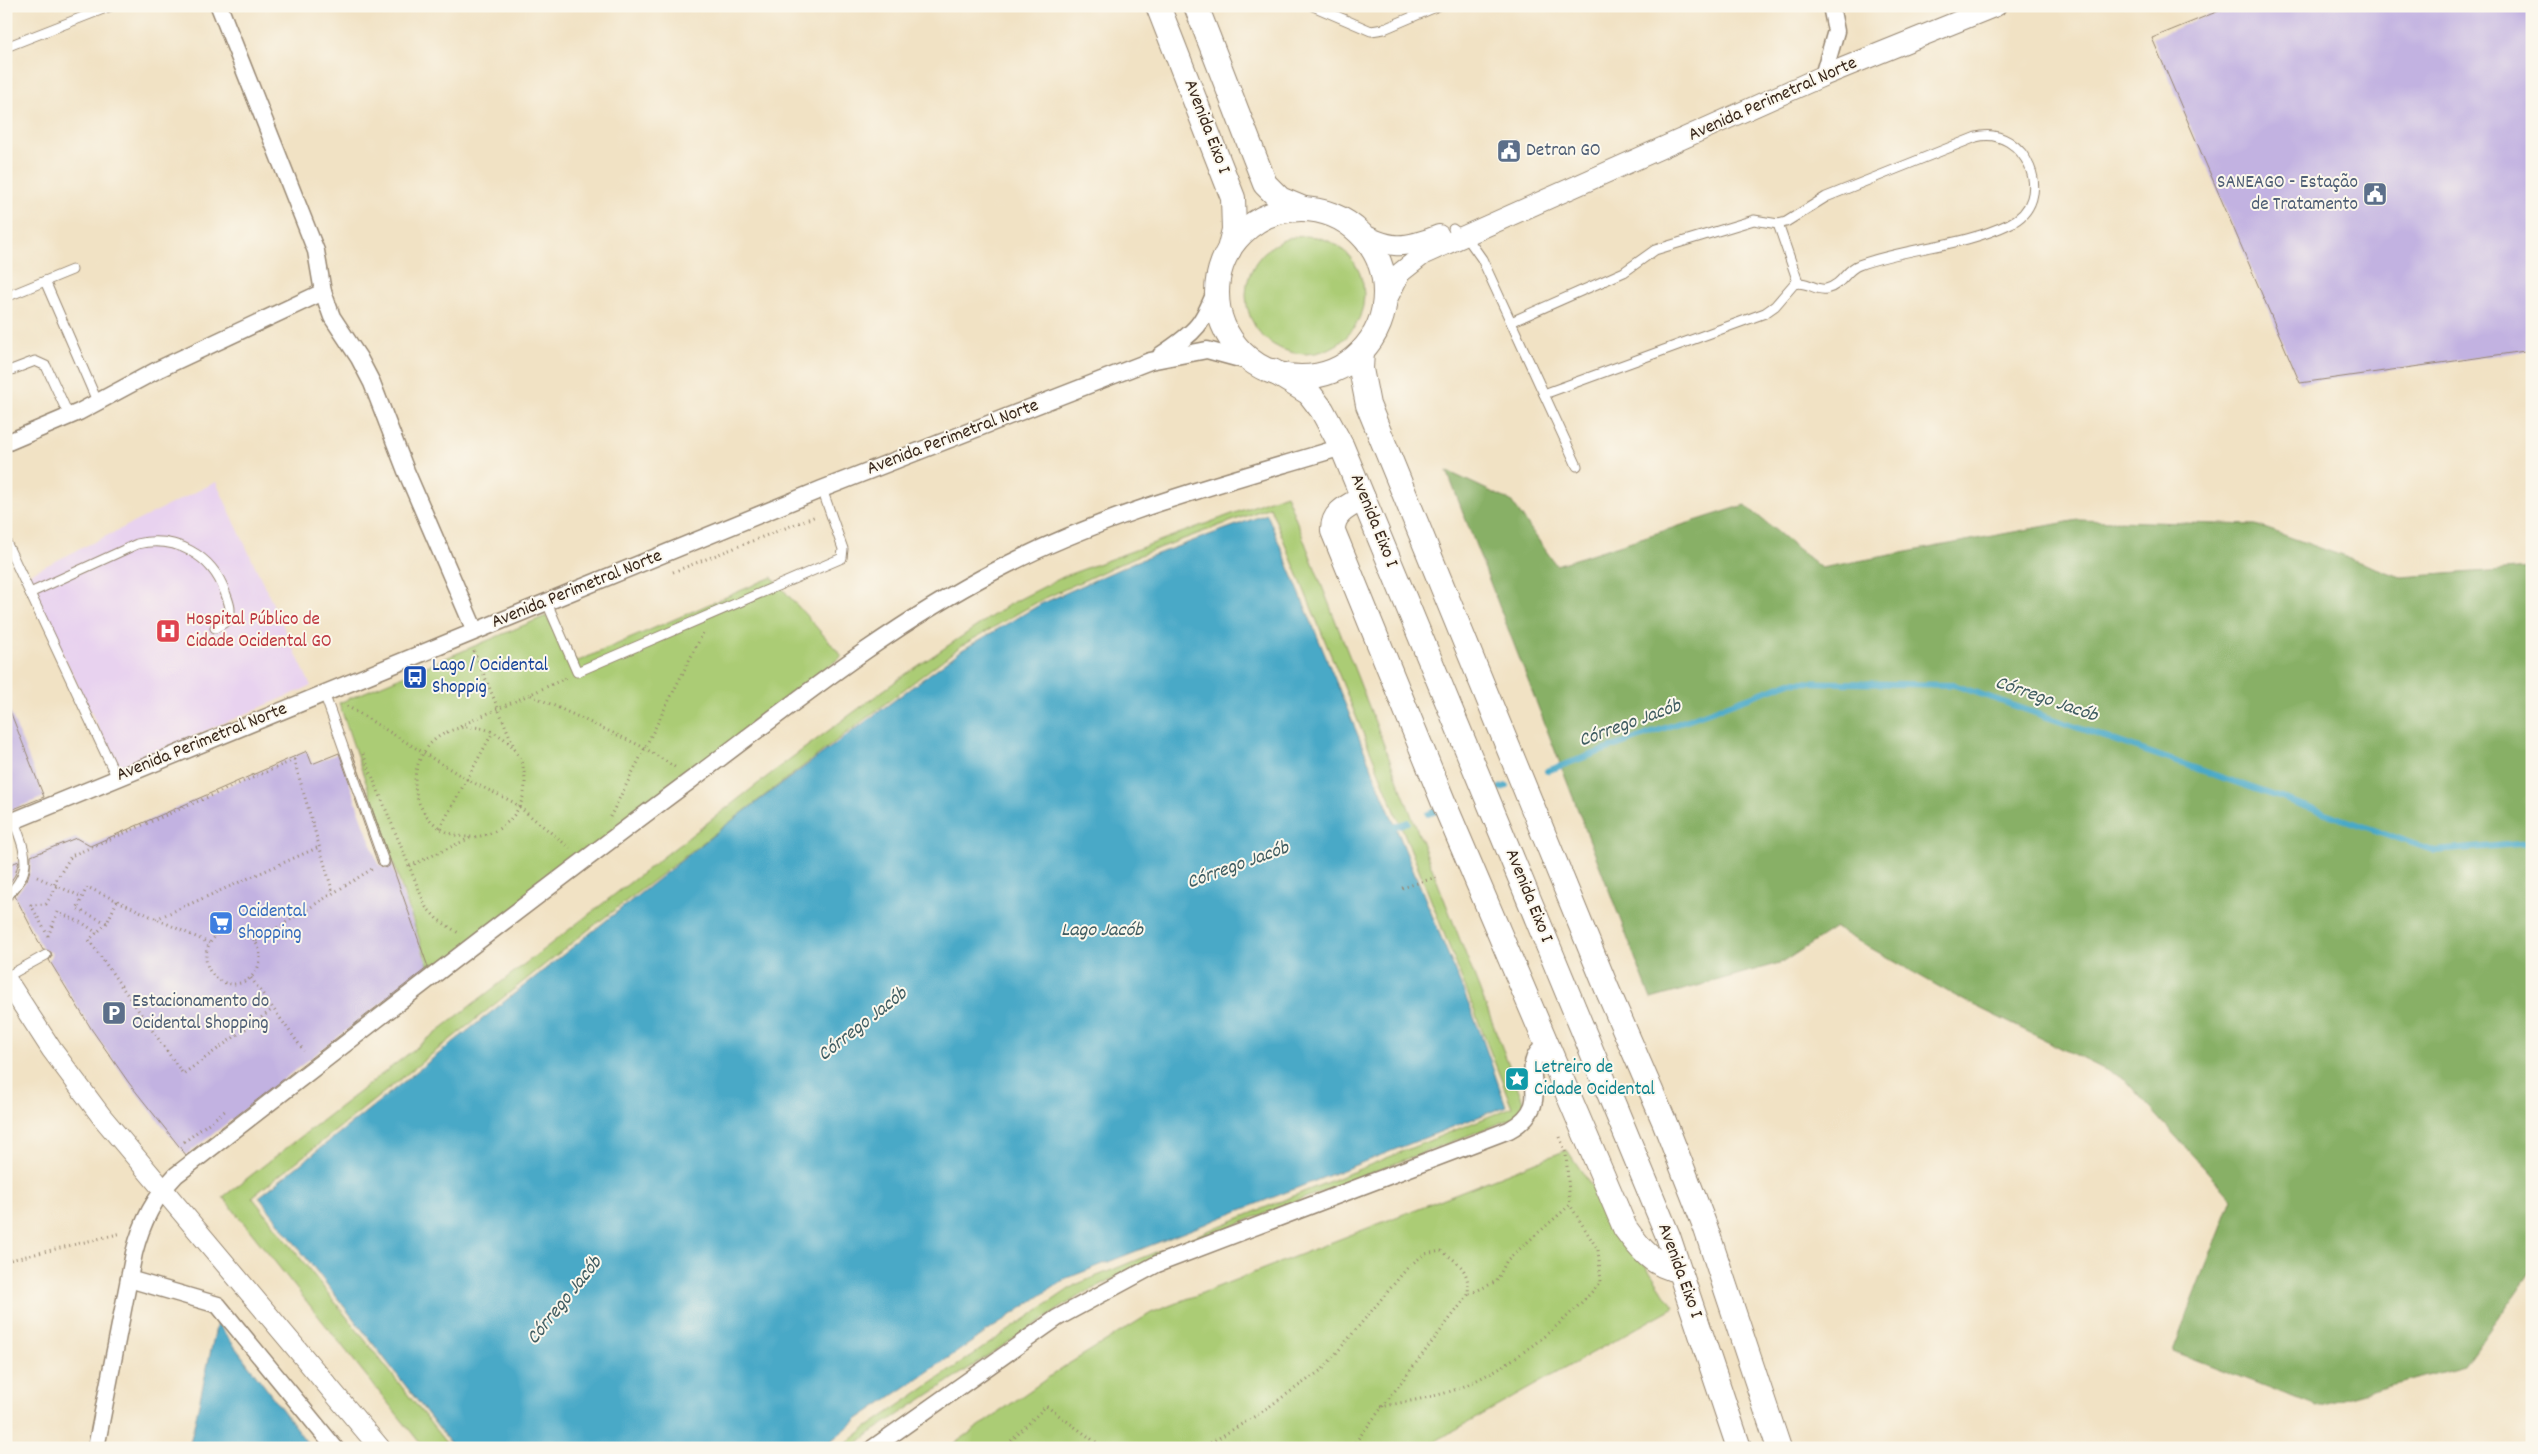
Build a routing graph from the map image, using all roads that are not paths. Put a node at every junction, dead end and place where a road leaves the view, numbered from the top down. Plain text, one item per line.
1 (111, 6) edge
2 (219, 6) edge
3 (1158, 6) edge
4 (1313, 6) edge
5 (1438, 6) edge
6 (1831, 6) edge
7 (1996, 6) edge
8 (1201, 9) edge
9 (6, 47) edge
10 (1823, 76) junction
11 (1304, 209) junction
12 (1778, 224) junction
13 (1356, 230) junction
14 (1459, 233) junction
15 (1229, 250) junction
16 (72, 270) dead end
17 (45, 281) junction
18 (1798, 282) junction
19 (1218, 284) junction
20 (323, 292) junction
21 (6, 296) edge
22 (1385, 303) junction
23 (1511, 322) junction
24 (1362, 351) junction
25 (1150, 361) junction
26 (1264, 367) junction
27 (6, 372) edge
28 (1544, 394) junction
29 (97, 401) junction
30 (69, 416) junction
31 (6, 443) edge
32 (1342, 447) junction
33 (1577, 466) dead end
34 (822, 489) junction
35 (1363, 498) junction
36 (6, 542) edge
37 (30, 593) junction
38 (547, 603) junction
39 (215, 628) dead end
40 (471, 632) junction
41 (330, 690) junction
42 (118, 778) junction
43 (10, 822) edge
44 (384, 862) dead end
45 (6, 897) edge
46 (46, 955) dead end
47 (6, 978) edge
48 (1547, 1044) junction
49 (162, 1190) junction
50 (1679, 1270) junction
51 (129, 1279) junction
52 (96, 1448) edge
53 (335, 1448) edge
54 (380, 1448) edge
55 (873, 1448) edge
56 (1739, 1448) edge
57 (1779, 1448) edge

1 - 9 lane
2 - 20 street
3 - 15 main road, Avenida Eixo I
4 - 5 lane
6 - 10 street
7 - 10 street, Avenida Perimetral Norte
8 - 11 main road, Avenida Eixo I
10 - 14 street, Avenida Perimetral Norte
11 - 13 main road
11 - 15 main road
12 - 18 lane
12 - 18 lane
12 - 23 lane
13 - 14 street, Avenida Perimetral Norte
13 - 22 main road
14 - 22 street, Avenida Perimetral Norte
14 - 23 lane
15 - 19 main road
16 - 17 lane
17 - 21 lane
17 - 29 lane
18 - 28 lane
19 - 25 street, Avenida Perimetral Norte
19 - 26 main road
20 - 29 street
20 - 40 street
22 - 24 main road
23 - 28 lane
24 - 26 main road
24 - 57 main road, Avenida Eixo I
25 - 26 street, Avenida Perimetral Norte
25 - 34 street, Avenida Perimetral Norte
26 - 32 main road, Avenida Eixo I
27 - 30 lane
28 - 33 lane
29 - 30 street
30 - 31 street
32 - 35 main road, Avenida Eixo I
32 - 49 street
34 - 38 street, Avenida Perimetral Norte
34 - 38 lane
35 - 48 main road
35 - 50 main road, Avenida Eixo I
36 - 37 lane
37 - 39 lane
37 - 42 lane
38 - 40 street, Avenida Perimetral Norte
40 - 41 street, Avenida Perimetral Norte
41 - 42 street, Avenida Perimetral Norte
41 - 44 lane
42 - 43 street, Avenida Perimetral Norte
43 - 45 lane
46 - 47 lane
47 - 49 street
48 - 50 main road
48 - 55 street
49 - 51 street
49 - 54 street
50 - 56 main road, Avenida Eixo I
51 - 52 street
51 - 53 street

